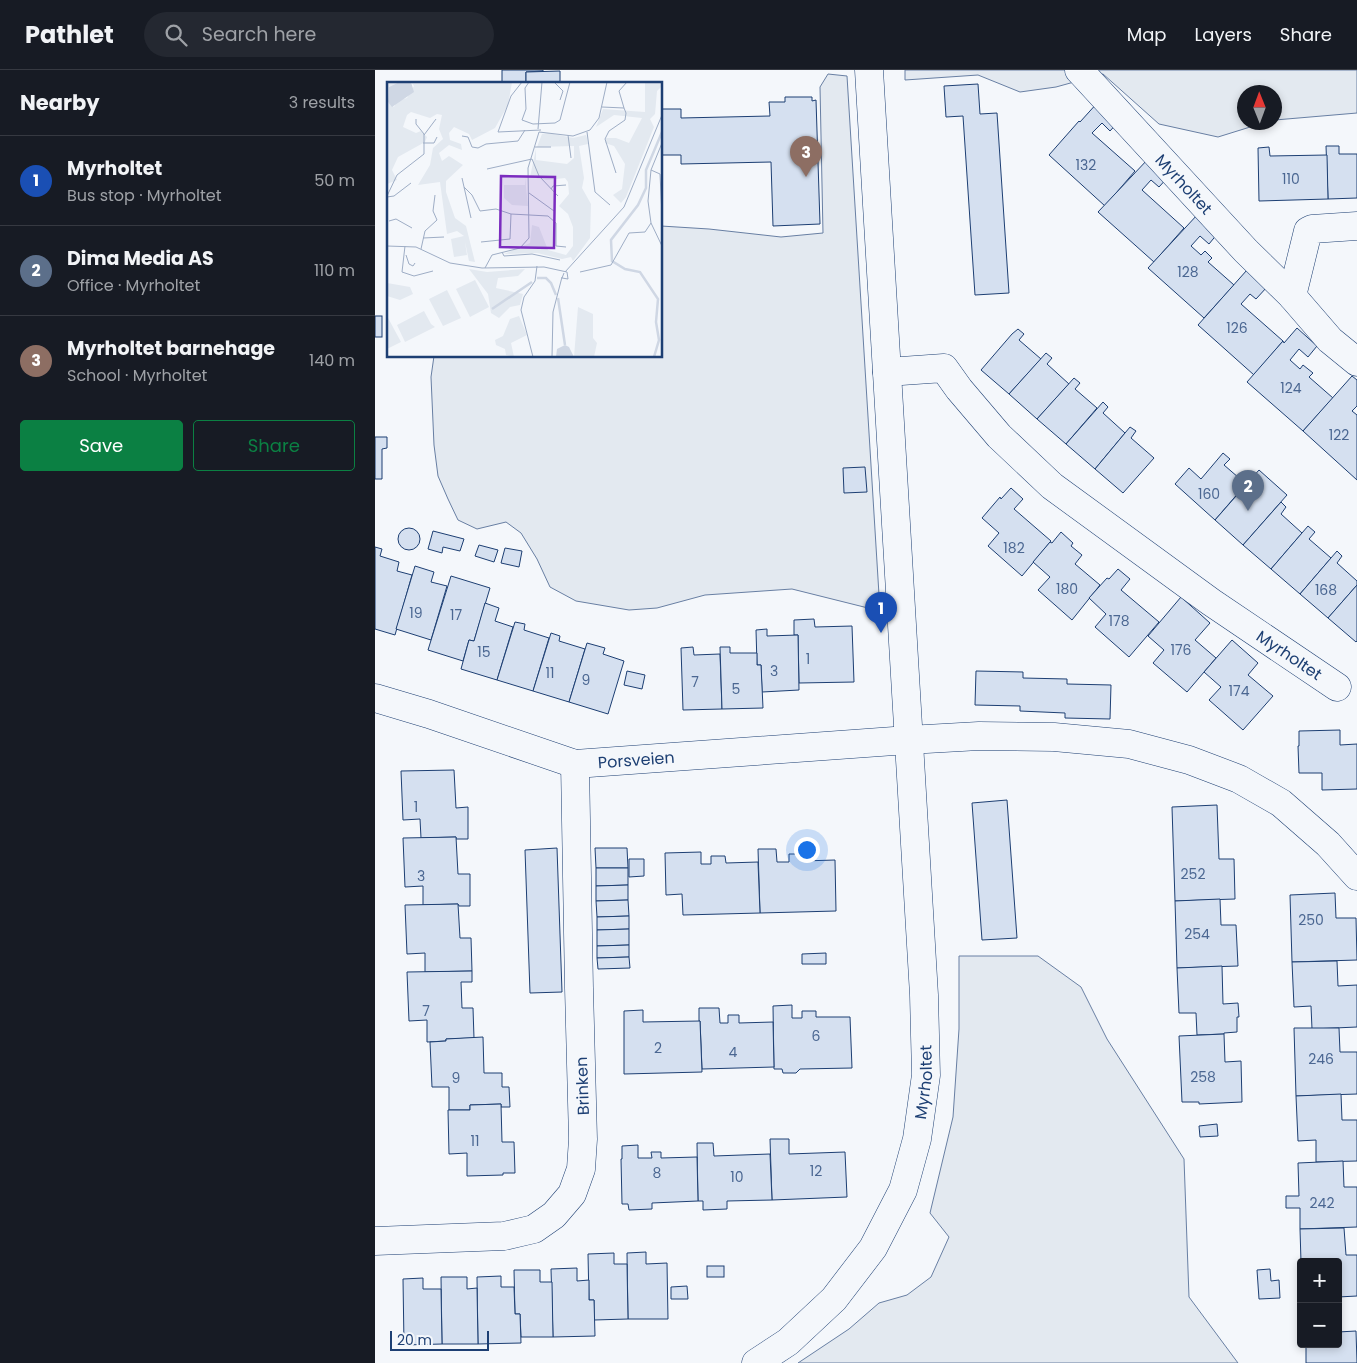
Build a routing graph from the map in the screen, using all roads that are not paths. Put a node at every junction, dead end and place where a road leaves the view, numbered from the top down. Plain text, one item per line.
1 (869, 70) edge
2 (1079, 70) edge
3 (1357, 226) edge
4 (1292, 296) junction
5 (1357, 362) edge
6 (887, 372) junction
7 (1337, 687) dead end
8 (375, 698) edge
9 (908, 740) junction
10 (575, 764) junction
11 (1357, 876) edge
12 (375, 1241) edge
13 (756, 1363) edge

1 - 6 street, Myrholtet
2 - 4 street, Myrholtet
3 - 4 street
4 - 5 street, Myrholtet
6 - 7 street, Myrholtet
6 - 9 street, Myrholtet
8 - 10 street, Porsveien
9 - 10 street, Porsveien
9 - 11 street
9 - 13 street, Myrholtet
10 - 12 street, Brinken

